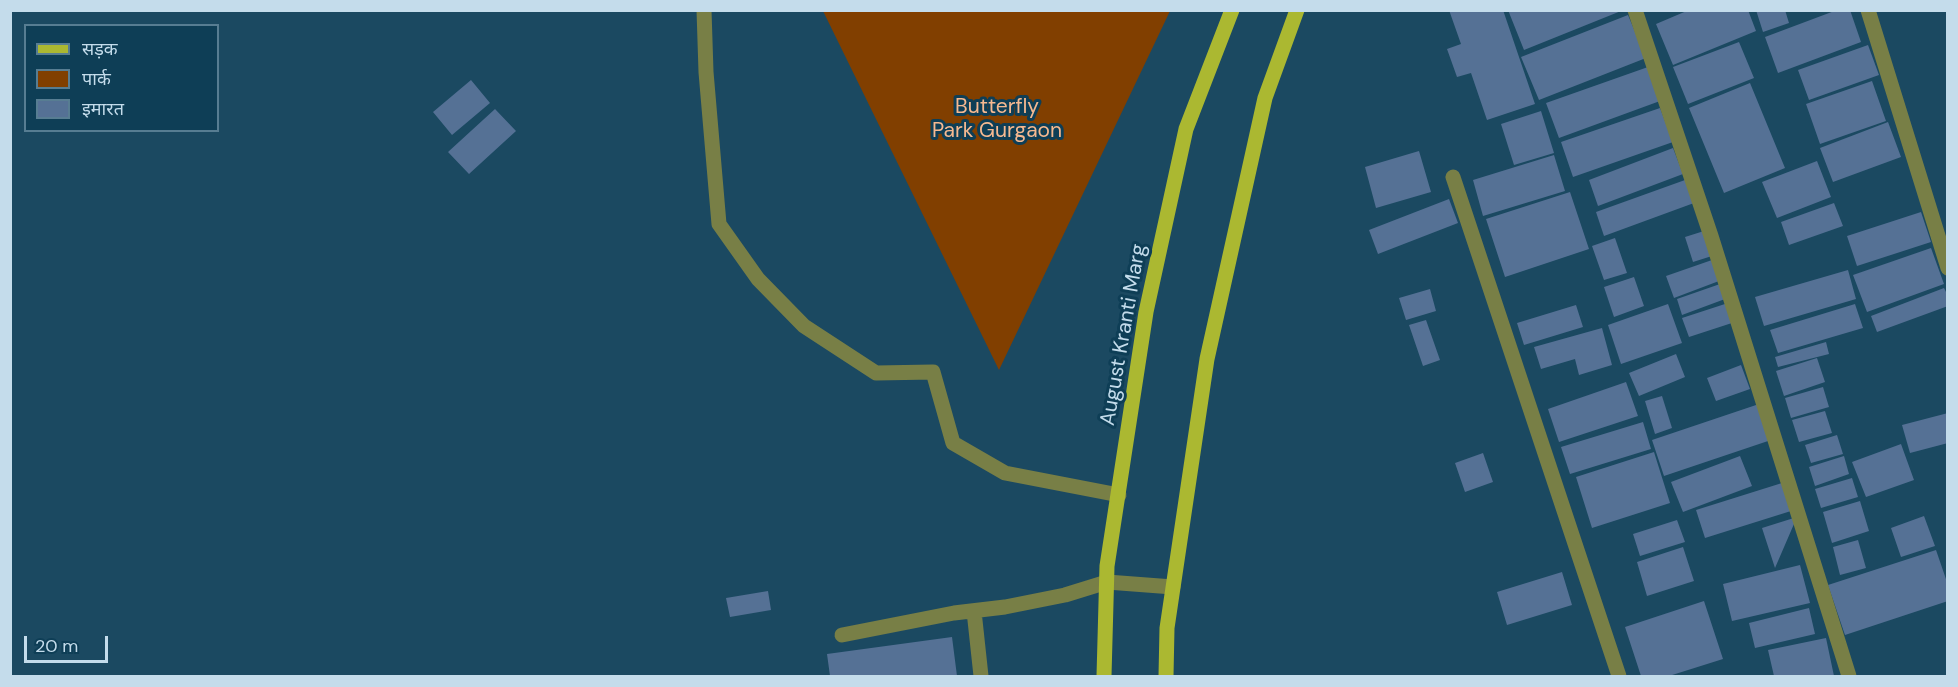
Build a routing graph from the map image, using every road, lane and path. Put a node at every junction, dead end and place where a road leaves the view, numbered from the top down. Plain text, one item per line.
1 (704, 10) edge
2 (1232, 10) edge
3 (1297, 10) edge
4 (1635, 10) edge
5 (1868, 10) edge
6 (1453, 177) dead end
7 (1947, 268) edge
8 (1119, 495) junction
9 (1107, 582) junction
10 (1173, 587) junction
11 (974, 611) junction
12 (842, 635) dead end
13 (981, 676) edge
14 (1104, 676) edge
15 (1166, 676) edge
16 (1619, 676) edge
17 (1849, 676) edge

1 - 8 street
2 - 8 main road, August Kranti Marg
3 - 10 main road
4 - 17 street
5 - 7 street
6 - 16 street
8 - 9 main road, August Kranti Marg
9 - 10 street
9 - 11 street
9 - 14 main road, August Kranti Marg
10 - 15 main road
11 - 12 street
11 - 13 street

